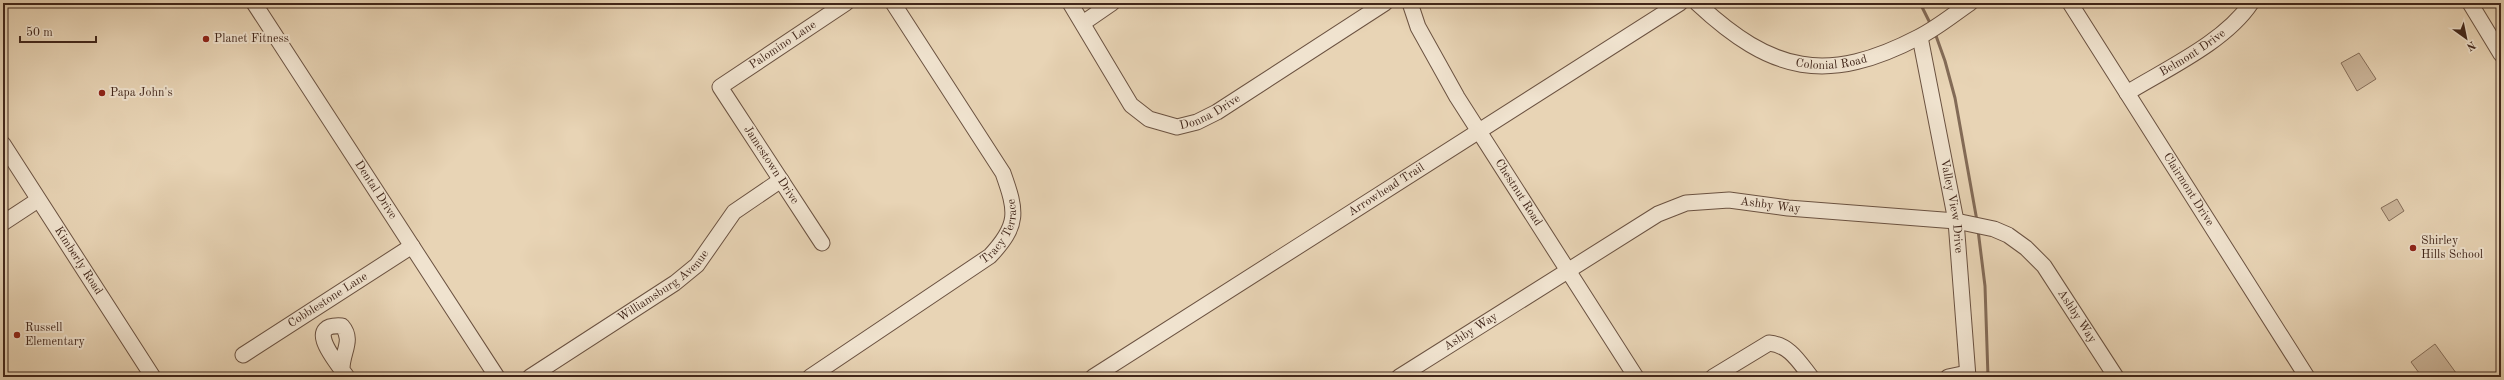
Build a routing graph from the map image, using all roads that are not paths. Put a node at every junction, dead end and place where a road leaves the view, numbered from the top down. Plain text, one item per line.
1 (254, 3) edge
2 (846, 3) edge
3 (893, 3) edge
4 (1070, 3) edge
5 (1112, 3) edge
6 (1386, 3) edge
7 (1410, 3) edge
8 (1680, 3) edge
9 (1697, 3) edge
10 (1970, 3) edge
11 (2070, 3) edge
12 (2251, 3) edge
13 (2470, 3) edge
14 (1083, 23) junction
15 (1920, 37) junction
16 (2501, 54) edge
17 (720, 87) joint
18 (2127, 93) junction
19 (1479, 132) junction
20 (3, 144) edge
21 (781, 180) junction
22 (38, 200) junction
23 (1956, 222) junction
24 (3, 223) edge
25 (822, 242) dead end
26 (412, 246) junction
27 (1569, 269) junction
28 (318, 307) junction
29 (329, 328) junction
30 (244, 355) dead end
31 (344, 373) edge
32 (1967, 375) edge
33 (153, 377) edge
34 (498, 377) edge
35 (530, 377) edge
36 (810, 377) edge
37 (1093, 377) edge
38 (1399, 377) edge
39 (1636, 377) edge
40 (1713, 377) edge
41 (1812, 377) edge
42 (1948, 377) edge
43 (2116, 377) edge
44 (2307, 377) edge

1 - 26 street, Dental Drive
2 - 17 street, Palomino Lane
3 - 36 street, Tracy Terrace
4 - 14 street, Donna Drive
5 - 14 street
6 - 14 street, Donna Drive
7 - 19 street, Chestnut Road
8 - 19 street, Arrowhead Trail
9 - 15 street, Colonial Road
10 - 15 street, Colonial Road
11 - 18 street, Clairmont Drive
12 - 18 street, Belmont Drive
13 - 16 street
15 - 23 street, Valley View Drive
17 - 21 street, Jamestown Drive
18 - 44 street, Clairmont Drive
19 - 27 street, Chestnut Road
19 - 37 street, Arrowhead Trail
20 - 22 street, Kimberly Road
21 - 25 street, Jamestown Drive
21 - 35 street, Williamsburg Avenue
22 - 24 street
22 - 33 street, Kimberly Road
23 - 27 street, Ashby Way
23 - 32 street, Valley View Drive
23 - 43 street, Ashby Way
26 - 28 street, Cobblestone Lane
26 - 34 street, Dental Drive
27 - 38 street, Ashby Way
27 - 39 street, Chestnut Road
28 - 29 street
28 - 30 street, Cobblestone Lane
29 - 31 street
29 - 31 street
32 - 42 street
40 - 41 street

